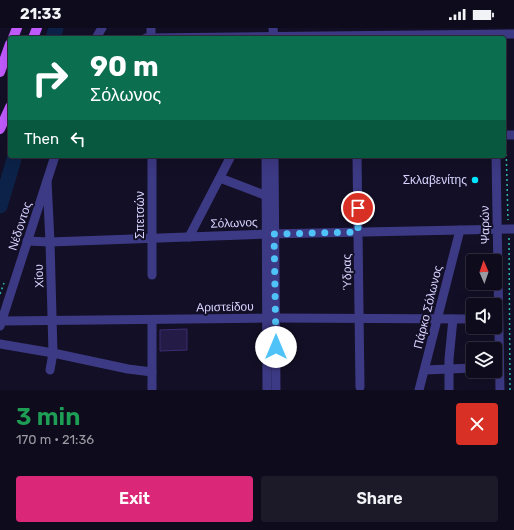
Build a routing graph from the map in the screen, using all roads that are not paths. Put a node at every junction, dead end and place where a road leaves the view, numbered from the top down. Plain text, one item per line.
1 (392, 32) edge
2 (434, 32) edge
3 (494, 33) edge
4 (270, 34) edge
5 (356, 34) edge
6 (514, 34) edge
7 (211, 36) edge
8 (8, 50) edge
9 (0, 72) edge
10 (3, 117) edge
11 (0, 129) edge
12 (54, 158) edge
13 (152, 158) edge
14 (230, 158) edge
15 (266, 158) edge
16 (274, 158) edge
17 (357, 158) edge
18 (496, 158) edge
19 (220, 178) junction
20 (47, 181) junction
21 (267, 196) junction
22 (514, 229) edge
23 (460, 230) junction
24 (498, 230) junction
25 (358, 232) junction
26 (271, 234) junction
27 (189, 236) junction
28 (152, 238) junction
29 (27, 241) junction
30 (50, 242) junction
31 (152, 275) dead end
32 (497, 298) edge
33 (271, 318) junction
34 (359, 319) junction
35 (438, 319) junction
36 (453, 319) junction
37 (466, 319) edge
38 (152, 320) junction
39 (53, 321) junction
40 (1, 323) edge
41 (0, 344) edge
42 (54, 353) junction
43 (466, 368) edge
44 (449, 369) junction
45 (50, 370) dead end
46 (425, 370) junction
47 (152, 372) junction
48 (499, 378) edge
49 (360, 387) dead end
50 (152, 390) edge
51 (267, 390) edge
52 (276, 390) edge
53 (419, 390) edge
54 (449, 390) edge
55 (500, 390) edge

1 - 2 street
1 - 5 street
2 - 3 street
3 - 6 street
4 - 5 street
4 - 7 street
8 - 9 main road
10 - 11 main road
12 - 20 street, Νέδοντος
13 - 28 street, Σπετσών
14 - 19 street
15 - 21 street
16 - 26 street
17 - 25 street, Ύδρας
18 - 24 street, Ψαρών
19 - 21 street
19 - 27 street
20 - 29 street, Νέδοντος
20 - 30 street, Χίου
21 - 26 street
22 - 24 street, Σόλωνος
23 - 24 street, Σόλωνος
23 - 25 street, Σόλωνος
23 - 35 street, Πάρκο Σόλωνος
24 - 32 street, Ψαρών
25 - 26 street, Σόλωνος
25 - 34 street, Ύδρας
26 - 27 street, Σόλωνος
26 - 33 street
27 - 28 street, Σόλωνος
28 - 30 street, Σόλωνος
28 - 31 street, Σπετσών
29 - 30 street, Σόλωνος
29 - 40 street, Νέδοντος
30 - 39 street, Χίου
33 - 34 street, Αριστείδου
33 - 38 street, Αριστείδου
33 - 51 street
33 - 52 street
34 - 35 street, Αριστείδου
34 - 49 street, Ύδρας
35 - 36 street, Αριστείδου
35 - 46 street, Πάρκο Σόλωνος
36 - 37 street, Αριστείδου
36 - 44 street
38 - 39 street, Αριστείδου
38 - 47 street
39 - 40 street, Αριστείδου
39 - 42 street, Χίου
41 - 42 street
42 - 45 street, Χίου
42 - 47 street
43 - 44 street
44 - 46 street
44 - 54 street
46 - 53 street, Πάρκο Σόλωνος
47 - 50 street
48 - 55 street, Ψαρών

